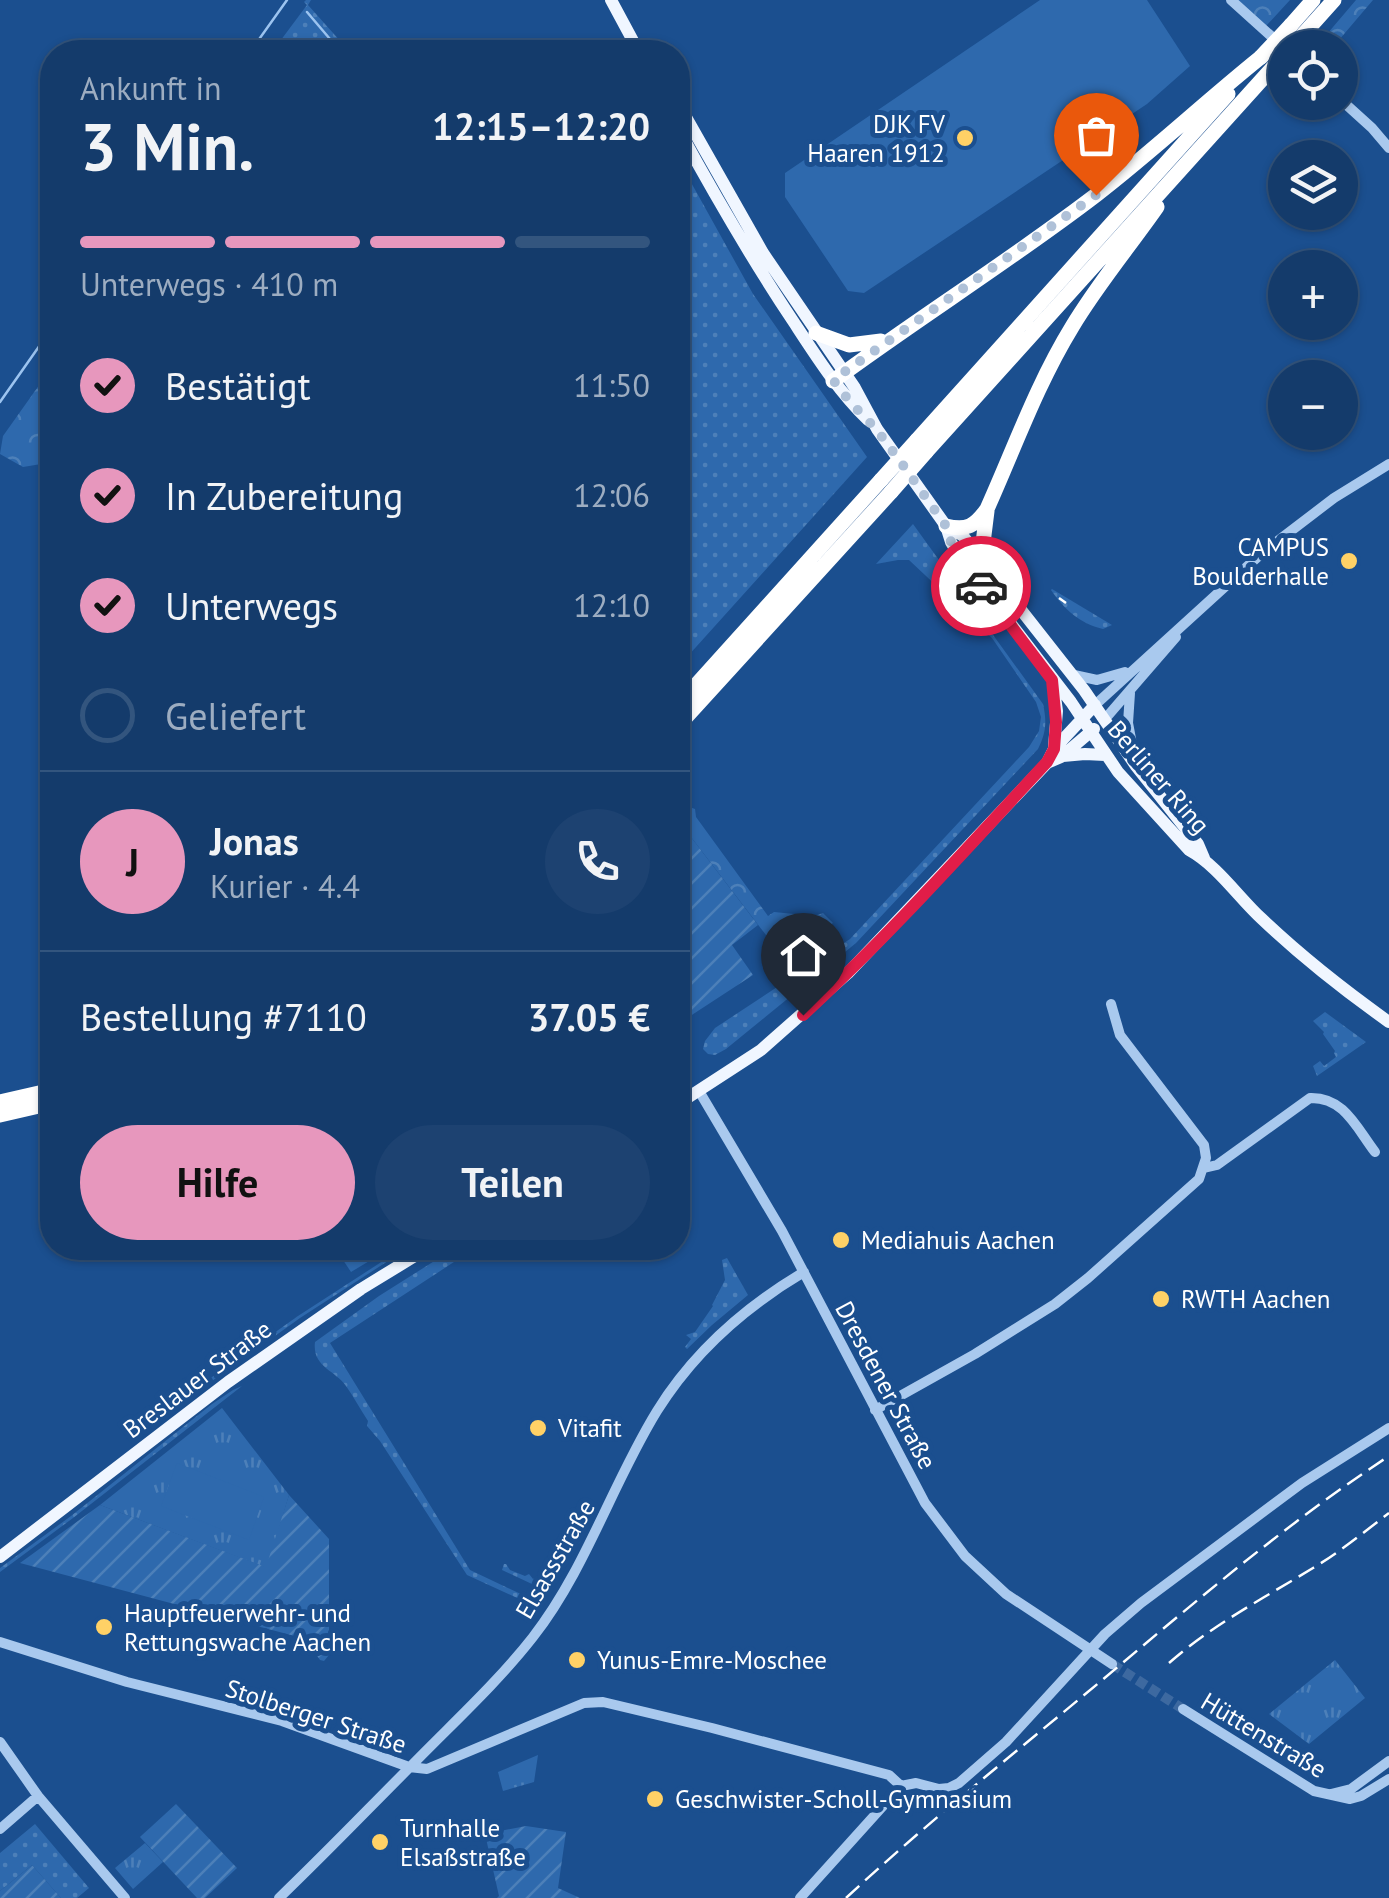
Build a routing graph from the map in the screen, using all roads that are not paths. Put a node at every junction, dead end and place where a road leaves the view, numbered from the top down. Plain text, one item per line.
1 (610, 0) edge
2 (1231, 0) edge
3 (1313, 0) edge
4 (1334, 0) edge
5 (1274, 30) edge
6 (1297, 30) edge
7 (1303, 30) edge
8 (634, 40) edge
9 (1267, 62) junction
10 (1358, 115) edge
11 (690, 124) edge
12 (1389, 148) edge
13 (690, 149) edge
14 (1187, 162) junction
15 (816, 333) junction
16 (890, 339) junction
17 (838, 377) junction
18 (921, 446) junction
19 (1389, 464) edge
20 (886, 486) junction
21 (987, 510) junction
22 (946, 526) junction
23 (986, 566) junction
24 (1196, 612) junction
25 (1131, 670) junction
26 (1071, 674) junction
27 (1052, 680) junction
28 (1130, 692) junction
29 (690, 693) edge
30 (1095, 704) junction
31 (690, 712) edge
32 (1081, 718) junction
33 (1105, 719) junction
34 (1090, 732) junction
35 (1058, 753) junction
36 (1105, 754) junction
37 (1136, 766) junction
38 (1204, 858) junction
39 (1112, 1004) dead end
40 (1389, 1022) edge
41 (699, 1092) junction
42 (40, 1093) edge
43 (690, 1097) edge
44 (0, 1102) edge
45 (40, 1107) edge
46 (0, 1115) edge
47 (1374, 1152) dead end
48 (1204, 1168) junction
49 (408, 1260) edge
50 (804, 1272) junction
51 (876, 1410) junction
52 (1389, 1428) edge
53 (0, 1557) edge
54 (0, 1642) edge
55 (1091, 1650) junction
56 (1112, 1664) tunnel mouth
57 (1183, 1709) tunnel mouth
58 (0, 1742) edge
59 (1389, 1761) edge
60 (409, 1767) junction
61 (1389, 1779) edge
62 (901, 1786) junction
63 (1325, 1795) junction
64 (38, 1796) junction
65 (0, 1829) edge
66 (125, 1898) edge
67 (279, 1898) edge
68 (800, 1898) edge

1 - 8 main road
2 - 5 street
3 - 6 highway
4 - 7 highway
9 - 14 highway
9 - 16 highway
9 - 18 highway
10 - 12 street
11 - 15 main road, Berliner Ring
13 - 17 main road, Berliner Ring
14 - 18 highway
14 - 21 highway
15 - 16 highway
15 - 17 main road, Berliner Ring
16 - 17 highway
17 - 22 main road, Berliner Ring
18 - 20 highway, bridge
19 - 24 street
20 - 29 highway
20 - 31 highway
21 - 22 highway
21 - 23 highway
22 - 23 main road, Berliner Ring
22 - 27 main road, Berliner Ring
23 - 26 main road, Berliner Ring
24 - 25 street
24 - 28 street
25 - 26 street
25 - 30 street
26 - 30 main road, Berliner Ring
27 - 32 main road, Berliner Ring
27 - 35 main road
28 - 33 street
28 - 37 street
30 - 32 main road
30 - 33 main road, Berliner Ring
32 - 34 main road, Berliner Ring
32 - 35 main road
33 - 34 main road
33 - 37 main road, Berliner Ring
34 - 35 main road
34 - 36 main road, Berliner Ring
35 - 36 main road
35 - 41 main road
36 - 38 main road, Berliner Ring
37 - 38 main road, Berliner Ring
38 - 40 main road, Berliner Ring
39 - 48 street
41 - 43 main road
41 - 50 street, Dresdener Straße
42 - 44 highway
45 - 46 highway
47 - 48 street
48 - 51 street
49 - 53 main road, Breslauer Straße
50 - 51 street, Dresdener Straße
50 - 60 street, Elsassstraße
51 - 55 street, Dresdener Straße
52 - 55 street
54 - 60 street, Stolberger Straße
55 - 56 street
55 - 62 street, Stolberger Straße
57 - 63 street, Hüttenstraße
58 - 64 street
59 - 63 street, Hüttenstraße
60 - 62 street, Stolberger Straße
60 - 67 street, Elsassstraße
61 - 63 street, Hüttenstraße
62 - 68 street
64 - 65 street
64 - 66 street

